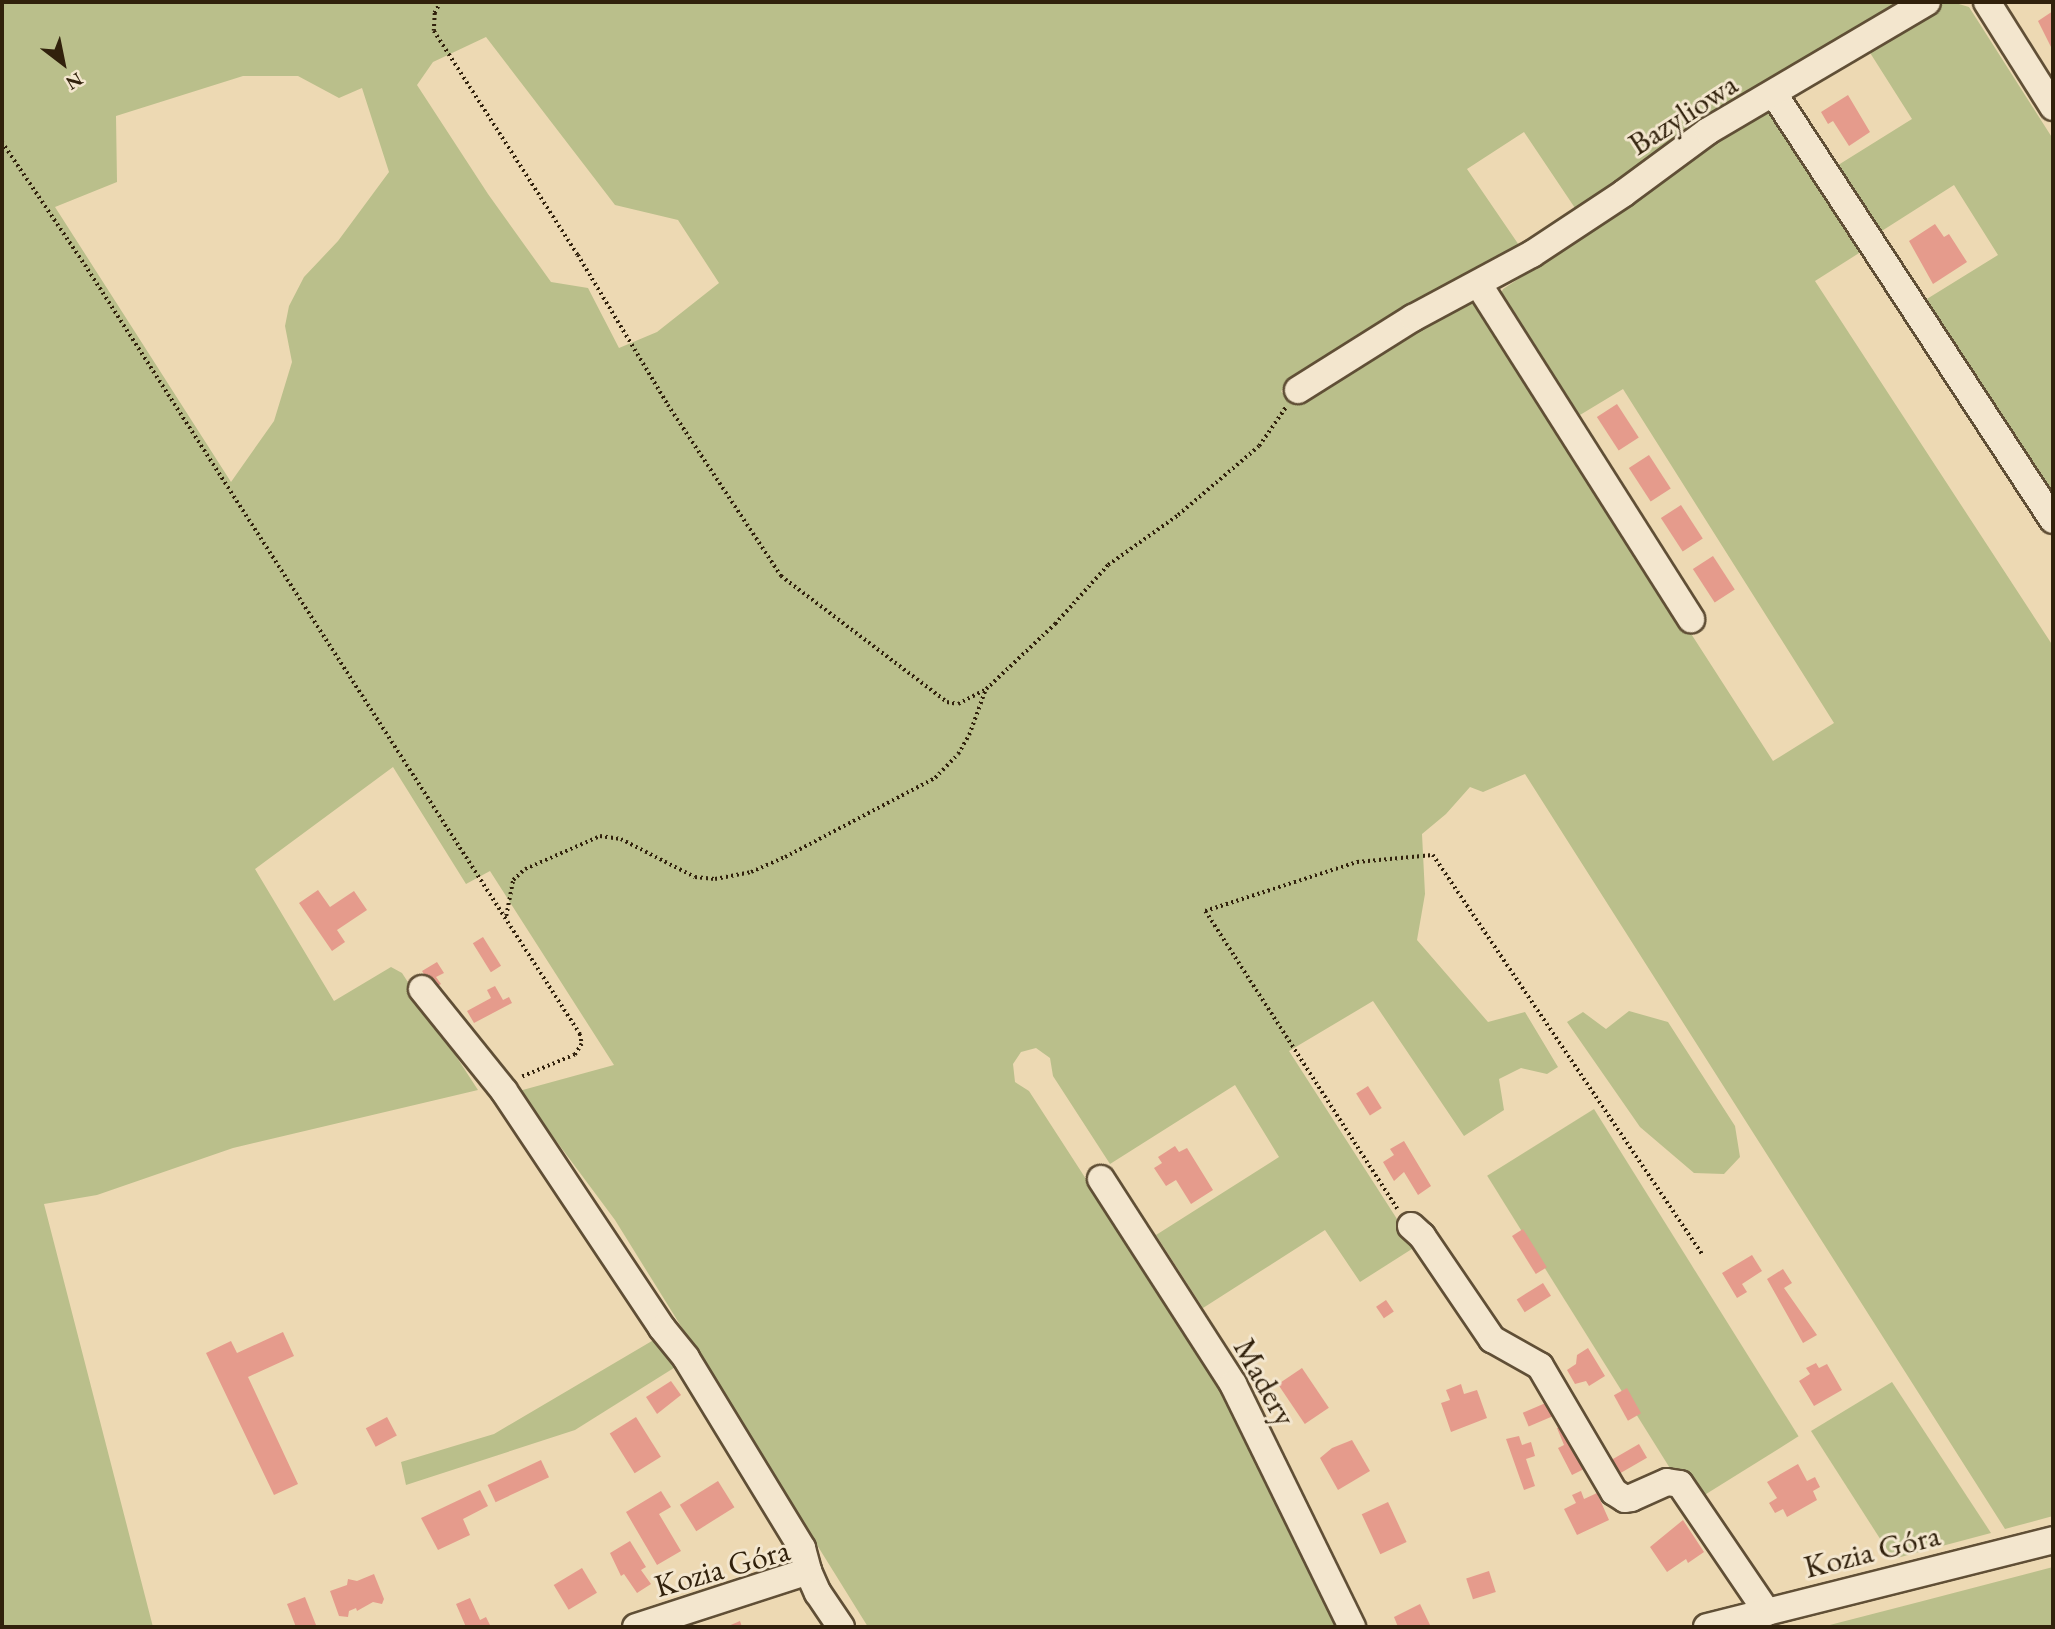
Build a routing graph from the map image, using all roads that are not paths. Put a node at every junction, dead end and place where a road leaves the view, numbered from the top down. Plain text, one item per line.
1 (1927, 2) edge
2 (1987, 2) edge
3 (1886, 12) edge
4 (1774, 94) junction
5 (2053, 107) edge
6 (1479, 285) junction
7 (1298, 390) road end
8 (2053, 520) edge
9 (1691, 619) dead end
10 (422, 989) dead end
11 (1101, 1179) dead end
12 (1411, 1226) road end
13 (2053, 1540) edge
14 (808, 1571) junction
15 (1767, 1612) junction
16 (636, 1627) edge
17 (841, 1627) edge
18 (1352, 1627) edge
19 (1707, 1627) edge

1 - 3 street, Bazyliowa
2 - 5 street
3 - 4 street, Bazyliowa
4 - 6 street, Bazyliowa
4 - 8 street
6 - 7 street, Bazyliowa
6 - 9 street
10 - 14 street
11 - 18 street, Madery
12 - 15 street
13 - 15 street, Kozia Góra
14 - 16 street, Kozia Góra
14 - 17 street, Kozia Góra
15 - 19 street, Kozia Góra

